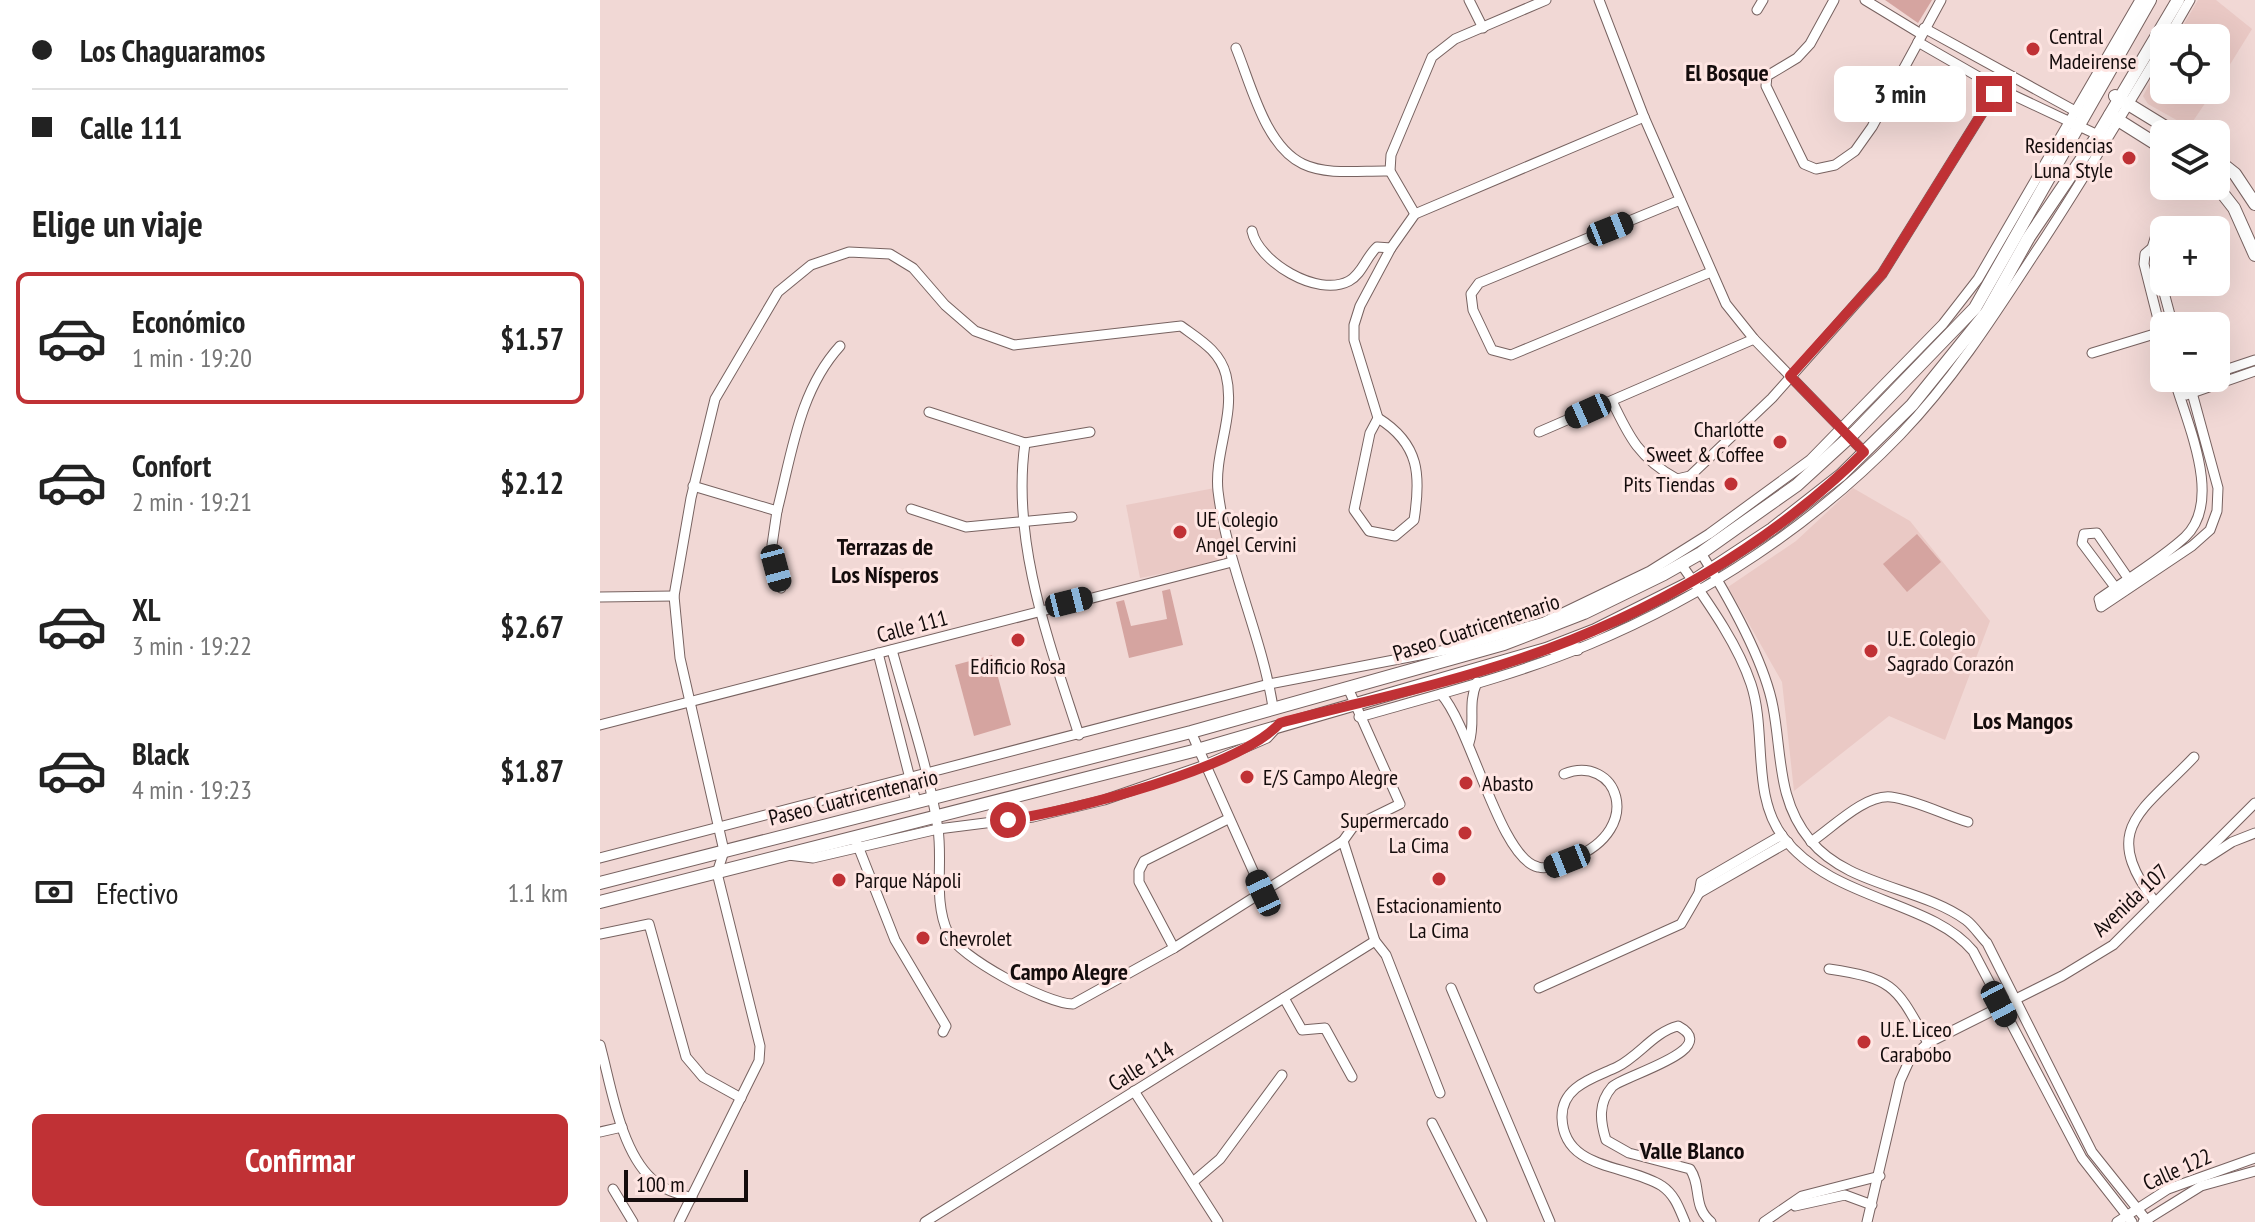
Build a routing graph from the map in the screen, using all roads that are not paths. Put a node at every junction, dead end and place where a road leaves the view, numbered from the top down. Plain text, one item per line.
1 (1469, 0) edge
2 (1546, 0) edge
3 (1599, 0) edge
4 (1763, 0) edge
5 (1834, 0) edge
6 (1865, 0) edge
7 (1941, 0) edge
8 (2140, 0) edge
9 (2150, 0) edge
10 (2178, 0) edge
11 (2190, 0) edge
12 (1757, 10) dead end
13 (2176, 24) edge
14 (1483, 28) junction
15 (1921, 35) junction
16 (1236, 48) dead end
17 (2150, 65) edge
18 (2011, 76) junction
19 (1998, 88) junction
20 (2102, 88) junction
21 (2124, 101) junction
22 (1644, 117) junction
23 (2114, 117) junction
24 (2075, 118) junction
25 (2155, 120) edge
26 (2098, 135) junction
27 (2150, 140) edge
28 (2230, 170) edge
29 (1390, 171) junction
30 (1680, 200) junction
31 (2228, 200) edge
32 (2255, 204) edge
33 (1415, 214) junction
34 (1252, 231) dead end
35 (2029, 237) junction
36 (2047, 238) junction
37 (1391, 248) junction
38 (2150, 250) edge
39 (2255, 255) edge
40 (1711, 272) junction
41 (2150, 293) edge
42 (2150, 335) edge
43 (1754, 339) junction
44 (840, 346) dead end
45 (2092, 353) dead end
46 (2255, 360) edge
47 (2230, 368) edge
48 (2255, 371) edge
49 (1790, 376) junction
50 (2178, 392) edge
51 (2192, 393) junction
52 (2179, 397) junction
53 (1612, 401) junction
54 (929, 412) dead end
55 (1378, 418) junction
56 (1090, 432) dead end
57 (1539, 432) dead end
58 (1846, 434) junction
59 (1025, 443) junction
60 (1864, 452) junction
61 (693, 486) junction
62 (911, 509) dead end
63 (777, 511) junction
64 (1072, 517) dead end
65 (1023, 521) junction
66 (1716, 530) junction
67 (1730, 533) junction
68 (1701, 553) junction
69 (1232, 562) junction
70 (1681, 564) junction
71 (1714, 574) junction
72 (1653, 575) junction
73 (2128, 578) junction
74 (1695, 585) junction
75 (2115, 587) junction
76 (781, 588) dead end
77 (674, 596) junction
78 (600, 597) edge
79 (1041, 609) junction
80 (1544, 622) junction
81 (1558, 624) junction
82 (1546, 649) junction
83 (1577, 649) junction
84 (892, 650) junction
85 (878, 653) junction
86 (1477, 682) junction
87 (1269, 684) junction
88 (1348, 688) junction
89 (1441, 694) junction
90 (690, 701) junction
91 (1353, 704) junction
92 (1273, 707) junction
93 (1359, 717) junction
94 (1280, 723) junction
95 (600, 725) edge
96 (1191, 732) junction
97 (1079, 735) junction
98 (1469, 743) junction
99 (1197, 750) junction
100 (2194, 757) dead end
101 (1205, 765) junction
102 (925, 773) junction
103 (1564, 774) dead end
104 (910, 776) junction
105 (930, 798) junction
106 (916, 802) junction
107 (2255, 803) edge
108 (1228, 819) junction
109 (1968, 822) dead end
110 (936, 824) junction
111 (720, 829) junction
112 (2255, 833) edge
113 (1785, 839) junction
114 (1343, 841) junction
115 (1811, 842) junction
116 (856, 843) junction
117 (724, 851) junction
118 (600, 858) edge
119 (2188, 871) junction
120 (717, 873) junction
121 (600, 883) edge
122 (1263, 893) junction
123 (600, 902) edge
124 (2155, 902) junction
125 (600, 934) edge
126 (1375, 941) junction
127 (1174, 948) junction
128 (1829, 969) dead end
129 (1451, 988) dead end
130 (1539, 988) dead end
131 (1284, 998) junction
132 (2014, 998) junction
133 (1999, 1004) junction
134 (943, 1032) dead end
135 (1928, 1043) junction
136 (600, 1045) edge
137 (1282, 1075) dead end
138 (1352, 1077) dead end
139 (1134, 1091) junction
140 (1440, 1093) dead end
141 (741, 1098) junction
142 (1432, 1123) dead end
143 (622, 1127) junction
144 (600, 1132) edge
145 (1646, 1155) junction
146 (2255, 1158) edge
147 (2255, 1171) edge
148 (1640, 1176) junction
149 (1880, 1176) junction
150 (1193, 1182) junction
151 (613, 1189) dead end
152 (1847, 1190) junction
153 (692, 1198) junction
154 (1872, 1205) junction
155 (2136, 1208) junction
156 (2129, 1218) edge
157 (2146, 1221) edge
158 (633, 1222) edge
159 (679, 1222) edge
160 (925, 1222) edge
161 (1218, 1222) edge
162 (1482, 1222) edge
163 (1550, 1222) edge
164 (1685, 1222) edge
165 (1711, 1222) edge
166 (1764, 1222) edge
167 (1774, 1222) edge
168 (1867, 1222) edge
169 (2117, 1222) edge

1 - 14 street
2 - 14 street
3 - 22 street
4 - 12 street
5 - 15 street
6 - 15 street
7 - 15 street
8 - 24 street, Paseo Cuatricentenario
9 - 20 street, Paseo Cuatricentenario
10 - 21 street, Paseo Cuatricentenario
11 - 13 street
14 - 29 street
15 - 18 street
15 - 19 street
16 - 29 street
17 - 21 street
18 - 19 street
18 - 24 street
19 - 24 street
19 - 49 street
20 - 21 street
20 - 24 street, Paseo Cuatricentenario
21 - 23 street, Paseo Cuatricentenario
21 - 25 street
22 - 30 street
22 - 33 street
23 - 26 street, Paseo Cuatricentenario
23 - 27 street
23 - 36 street, Paseo Cuatricentenario
24 - 26 street
24 - 58 street, Paseo Cuatricentenario
26 - 35 street, Paseo Cuatricentenario
28 - 32 street
29 - 33 street
30 - 40 street
30 - 40 street
31 - 39 street
33 - 37 street
34 - 37 street
35 - 36 street
35 - 60 street, Paseo Cuatricentenario
36 - 71 street, Paseo Cuatricentenario
37 - 55 street
38 - 41 street
40 - 43 street
42 - 45 street
43 - 49 street
43 - 53 street
44 - 63 street
46 - 47 street
48 - 51 street
49 - 53 street
49 - 58 street
50 - 52 street
51 - 52 street
51 - 75 street
52 - 73 street
53 - 57 street
54 - 59 street
55 - 55 street
56 - 59 street
58 - 60 street
58 - 66 street, Paseo Cuatricentenario
58 - 67 street, Paseo Cuatricentenario
59 - 65 street
60 - 71 street, Paseo Cuatricentenario
61 - 63 street
61 - 69 street
61 - 77 street
62 - 65 street
63 - 76 street
64 - 65 street
65 - 79 street
66 - 67 street
66 - 72 street, Paseo Cuatricentenario
67 - 68 street, Paseo Cuatricentenario
68 - 70 street, Paseo Cuatricentenario
68 - 71 street
69 - 79 street, Calle 111
69 - 87 street
70 - 72 street, Paseo Cuatricentenario
70 - 74 street
71 - 74 street, Paseo Cuatricentenario
71 - 115 street
72 - 80 street, Paseo Cuatricentenario
72 - 81 street, Paseo Cuatricentenario
73 - 75 street
73 - 75 street
74 - 82 street, Paseo Cuatricentenario
74 - 83 street, Paseo Cuatricentenario
74 - 113 street
77 - 78 street
77 - 90 street
79 - 84 street, Calle 111
79 - 97 street
80 - 81 street
80 - 87 street, Paseo Cuatricentenario
81 - 88 street, Paseo Cuatricentenario
82 - 83 street
82 - 91 street, Paseo Cuatricentenario
83 - 86 street, Paseo Cuatricentenario
84 - 85 street, Calle 111
84 - 102 street
85 - 90 street, Calle 111
85 - 104 street
86 - 89 street, Paseo Cuatricentenario
86 - 98 street
87 - 92 street
87 - 97 street, Paseo Cuatricentenario
88 - 91 street
88 - 92 street, Paseo Cuatricentenario
89 - 93 street, Paseo Cuatricentenario
89 - 98 street
90 - 95 street, Calle 111
90 - 111 street
91 - 93 street
91 - 94 street, Paseo Cuatricentenario
92 - 96 street, Paseo Cuatricentenario
93 - 114 street
94 - 99 street, Paseo Cuatricentenario
94 - 101 street, Paseo Cuatricentenario
96 - 99 street
96 - 105 street, Paseo Cuatricentenario
97 - 102 street, Paseo Cuatricentenario
98 - 103 street
99 - 101 street
99 - 110 street, Paseo Cuatricentenario
100 - 124 street
101 - 108 street
101 - 110 street, Paseo Cuatricentenario
102 - 104 street, Paseo Cuatricentenario
102 - 105 street
104 - 106 street
104 - 111 street, Paseo Cuatricentenario
105 - 106 street, Paseo Cuatricentenario
105 - 110 street
106 - 117 street, Paseo Cuatricentenario
107 - 119 street, Avenida 107
108 - 122 street
108 - 127 street
109 - 115 street
110 - 116 street, Paseo Cuatricentenario
110 - 127 street
111 - 117 street
111 - 118 street, Paseo Cuatricentenario
112 - 119 street
113 - 130 street
113 - 133 street
114 - 122 street
114 - 126 street
115 - 132 street
116 - 120 street, Paseo Cuatricentenario
116 - 134 street
117 - 120 street
117 - 121 street, Paseo Cuatricentenario
119 - 124 street, Avenida 107
120 - 123 street, Paseo Cuatricentenario
120 - 141 street
122 - 127 street
124 - 132 street, Avenida 107
125 - 141 street
126 - 131 street, Calle 114
126 - 140 street
128 - 135 street
129 - 163 street
131 - 138 street
131 - 139 street, Calle 114
132 - 133 street, Avenida 107
132 - 155 street
133 - 135 street, Avenida 107
133 - 156 street
135 - 149 street, Avenida 107
136 - 143 street
137 - 150 street
139 - 150 street
139 - 160 street, Calle 114
141 - 153 street
142 - 162 street
143 - 144 street
143 - 153 street
145 - 148 street
145 - 148 street
145 - 165 street
146 - 155 street, Calle 122
147 - 157 street, Calle 122
148 - 164 street
149 - 152 street
149 - 154 street, Avenida 107
150 - 161 street
151 - 158 street
152 - 154 street
152 - 166 street
152 - 167 street
153 - 159 street
154 - 168 street, Avenida 107
155 - 156 street, Calle 122
155 - 157 street
156 - 169 street, Calle 122

